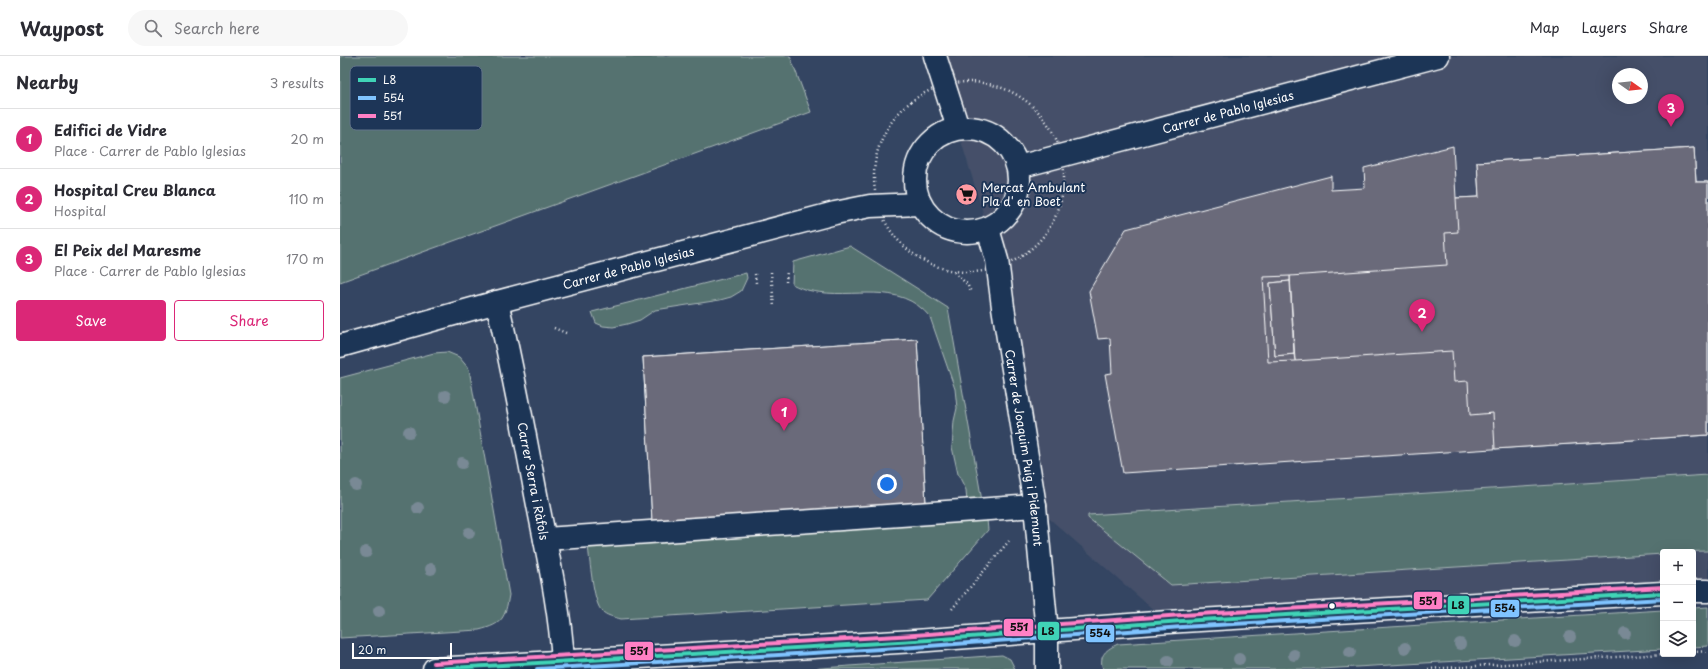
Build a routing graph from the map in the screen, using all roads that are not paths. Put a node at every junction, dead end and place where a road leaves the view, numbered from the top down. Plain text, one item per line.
1 (935, 56) edge
2 (1438, 56) edge
3 (958, 128) junction
4 (1018, 167) junction
5 (920, 204) junction
6 (988, 229) junction
7 (497, 302) junction
8 (340, 346) edge
9 (1035, 506) junction
10 (545, 539) junction
11 (1708, 590) edge
12 (1696, 591) edge
13 (1660, 593) edge
14 (1047, 632) junction
15 (563, 661) junction
16 (434, 669) edge
17 (1048, 669) edge

1 - 3 street
2 - 4 street, Carrer de Pablo Iglesias
3 - 4 street
3 - 5 street
4 - 6 street
5 - 6 street
5 - 7 street, Carrer de Pablo Iglesias
6 - 9 street, Carrer de Joaquim Puig i Pidemunt
7 - 8 street, Carrer de Pablo Iglesias
7 - 10 street, Carrer Serra i Ràfols
9 - 10 street
9 - 14 street, Carrer de Joaquim Puig i Pidemunt
10 - 15 street, Carrer Serra i Ràfols
11 - 12 street
13 - 14 street
14 - 15 street
14 - 17 street, Carrer de Joaquim Puig i Pidemunt
15 - 16 street

